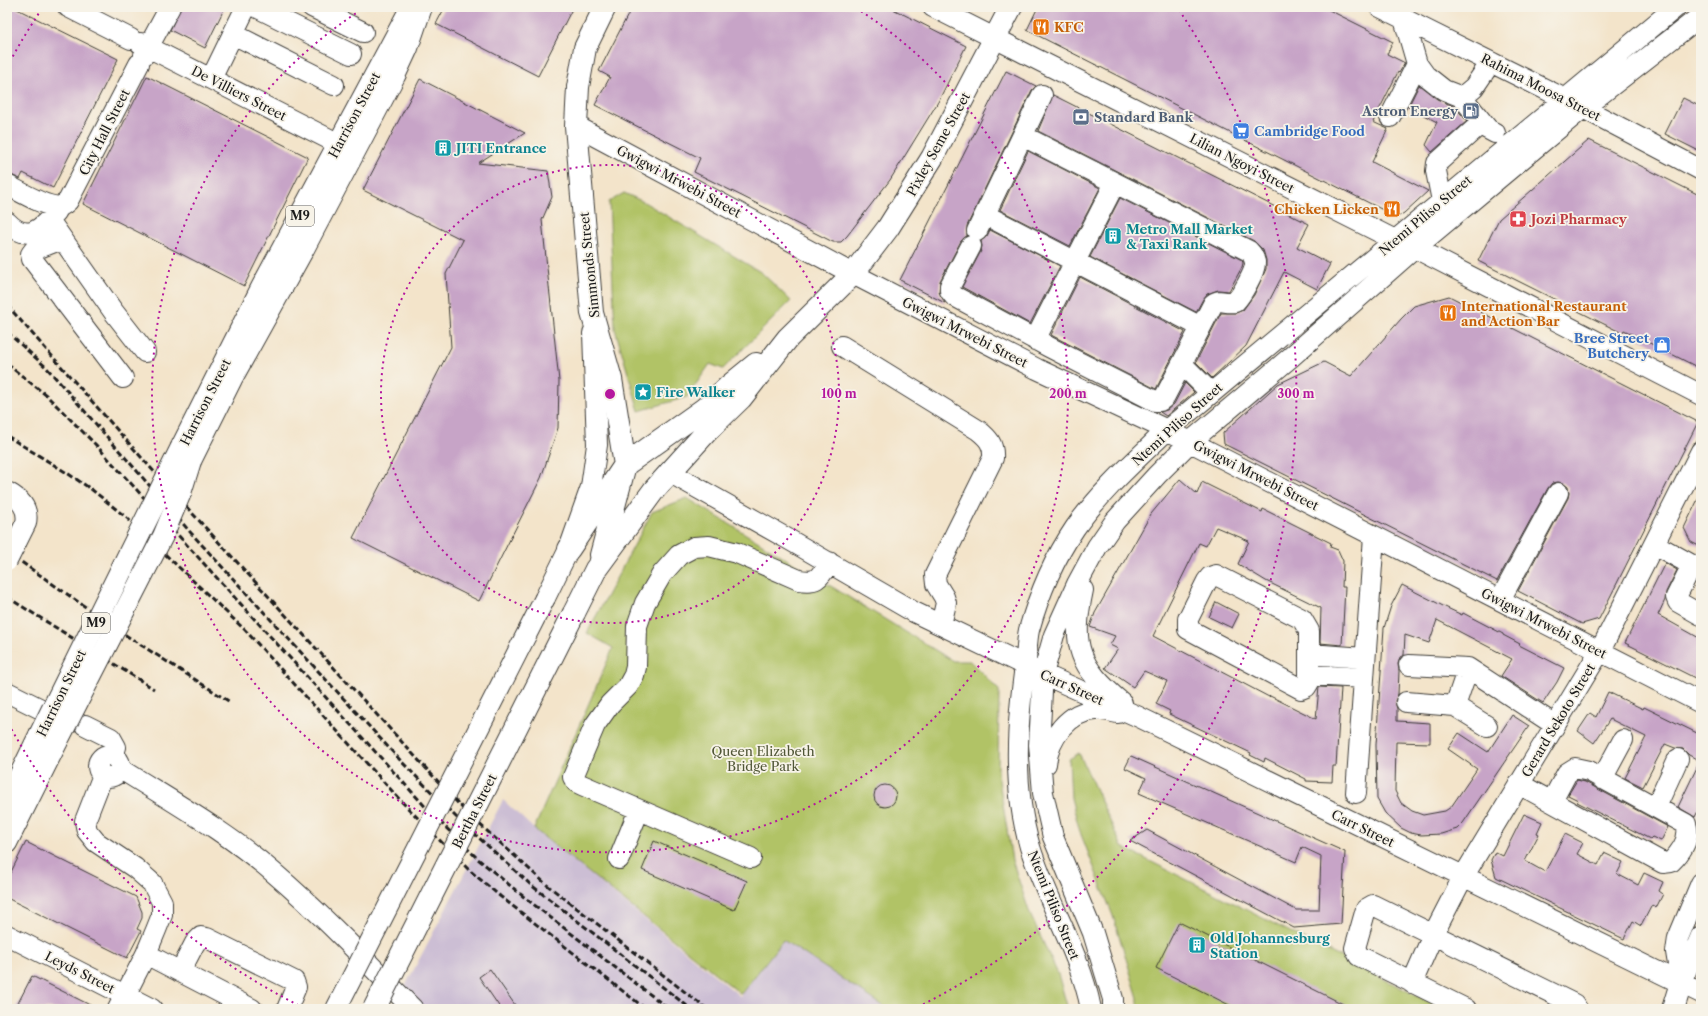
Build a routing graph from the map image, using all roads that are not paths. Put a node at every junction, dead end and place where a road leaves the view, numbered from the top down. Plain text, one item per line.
1 (68, 7) edge
2 (170, 7) edge
3 (246, 7) edge
4 (256, 7) edge
5 (312, 7) edge
6 (412, 7) edge
7 (422, 7) edge
8 (605, 7) edge
9 (933, 7) edge
10 (1011, 7) edge
11 (1380, 7) edge
12 (1676, 7) edge
13 (1701, 16) edge
14 (1404, 19) junction
15 (363, 32) dead end
16 (233, 34) junction
17 (995, 38) junction
18 (140, 50) junction
19 (351, 54) dead end
20 (1491, 62) junction
21 (1417, 64) junction
22 (211, 79) junction
23 (334, 85) dead end
24 (1042, 95) dead end
25 (1462, 97) junction
26 (1566, 99) junction
27 (1583, 108) junction
28 (1390, 117) dead end
29 (576, 126) junction
30 (1487, 128) junction
31 (1023, 136) junction
32 (1512, 143) junction
33 (339, 144) junction
34 (1701, 170) edge
35 (1115, 183) junction
36 (7, 186) edge
37 (1442, 201) junction
38 (60, 209) junction
39 (995, 220) dead end
40 (7, 222) edge
41 (62, 238) junction
42 (1395, 240) junction
43 (1415, 248) junction
44 (1074, 261) junction
45 (853, 274) junction
46 (113, 311) junction
47 (592, 312) junction
48 (1201, 327) junction
49 (89, 332) junction
50 (788, 338) junction
51 (1042, 344) junction
52 (842, 346) dead end
53 (145, 352) dead end
54 (1182, 364) junction
55 (1037, 369) junction
56 (123, 378) dead end
57 (1167, 391) junction
58 (1211, 393) junction
59 (1701, 395) edge
60 (1190, 411) junction
61 (1167, 430) junction
62 (1190, 442) junction
63 (1701, 451) edge
64 (187, 454) junction
65 (626, 465) junction
66 (669, 472) junction
67 (7, 492) edge
68 (1558, 493) dead end
69 (1374, 536) junction
70 (1654, 544) junction
71 (569, 549) junction
72 (7, 561) edge
73 (829, 562) junction
74 (1089, 563) junction
75 (1696, 568) edge
76 (596, 569) junction
77 (1500, 600) junction
78 (1701, 614) edge
79 (941, 625) junction
80 (1600, 651) junction
81 (1309, 654) junction
82 (1025, 665) junction
83 (1409, 665) dead end
84 (1365, 668) junction
85 (1468, 668) junction
86 (1043, 674) junction
87 (1309, 675) junction
88 (7, 692) edge
89 (1406, 702) dead end
90 (1701, 703) edge
91 (1455, 706) junction
92 (51, 714) junction
93 (1139, 717) junction
94 (85, 725) dead end
95 (1555, 725) junction
96 (1487, 726) dead end
97 (49, 738) junction
98 (1623, 740) dead end
99 (1678, 759) dead end
100 (112, 766) junction
101 (1602, 779) junction
102 (1519, 784) junction
103 (1044, 793) junction
104 (1356, 793) dead end
105 (1552, 801) junction
106 (7, 803) edge
107 (1656, 807) junction
108 (639, 810) junction
109 (7, 843) edge
110 (751, 858) dead end
111 (619, 859) dead end
112 (1463, 877) junction
113 (1701, 883) edge
114 (7, 935) edge
115 (1433, 935) junction
116 (1701, 936) edge
117 (146, 954) junction
118 (180, 972) junction
119 (1412, 982) junction
120 (1681, 983) junction
121 (1701, 993) edge
122 (122, 1002) edge
123 (152, 1009) edge
124 (252, 1009) edge
125 (286, 1009) edge
126 (336, 1009) edge
127 (374, 1009) edge
128 (414, 1009) edge
129 (1091, 1009) edge
130 (1113, 1009) edge
131 (1466, 1009) edge
132 (1577, 1009) edge
133 (1673, 1009) edge

1 - 18 street, De Villiers Street
2 - 18 street, City Hall Street
3 - 16 street
4 - 19 street
5 - 15 street
6 - 33 main road, Harrison Street / M9
7 - 64 street
8 - 29 main road, Simmonds Street
9 - 17 street, Lilian Ngoyi Street
10 - 17 main road, Pixley Seme Street
11 - 14 street, Rahima Moosa Street
12 - 26 street, Ntemi Piliso Street
13 - 27 street, Ntemi Piliso Street
14 - 20 street, Rahima Moosa Street
14 - 21 street
16 - 22 street
16 - 23 street
17 - 42 street, Lilian Ngoyi Street
17 - 45 main road, Pixley Seme Street
18 - 22 street, De Villiers Street
18 - 38 street, City Hall Street
20 - 25 street
20 - 26 street, Rahima Moosa Street
21 - 25 street
21 - 28 street
22 - 33 street, De Villiers Street
24 - 31 street
25 - 30 street
26 - 27 street, Rahima Moosa Street
26 - 32 street, Ntemi Piliso Street
27 - 34 street, Rahima Moosa Street
27 - 43 street, Ntemi Piliso Street
29 - 45 street, Gwigwi Mrwebi Street
29 - 47 main road, Simmonds Street
30 - 32 street
30 - 37 street
31 - 35 street
31 - 51 street
32 - 37 street, Ntemi Piliso Street
33 - 64 main road, Harrison Street / M9
35 - 44 street
35 - 48 street
36 - 38 street
37 - 42 street, Ntemi Piliso Street
38 - 40 street
38 - 41 street
39 - 44 street
41 - 46 street
41 - 49 street
42 - 43 street, Lilian Ngoyi Street
42 - 58 street, Ntemi Piliso Street
43 - 59 street, Lilian Ngoyi Street
43 - 62 street, Ntemi Piliso Street
44 - 48 street
44 - 51 street
45 - 50 main road, Pixley Seme Street
45 - 55 street, Gwigwi Mrwebi Street
46 - 49 street
46 - 53 street
47 - 65 main road, Simmonds Street
47 - 71 street
48 - 54 street
49 - 56 street
50 - 65 main road
50 - 66 main road
51 - 55 street
51 - 57 street
52 - 79 street
54 - 57 street
54 - 58 street
55 - 61 street, Gwigwi Mrwebi Street
57 - 60 street
58 - 60 street, Ntemi Piliso Street
60 - 61 street, Ntemi Piliso Street
61 - 62 street, Gwigwi Mrwebi Street
61 - 82 street, Ntemi Piliso Street
62 - 69 street, Gwigwi Mrwebi Street
62 - 74 street, Ntemi Piliso Street
63 - 70 street, Gerard Sekoto Street
64 - 92 main road, Harrison Street / M9, bridge
64 - 97 street, bridge
65 - 71 main road
65 - 76 main road, Simmonds Street
66 - 73 street, Carr Street
66 - 76 main road
67 - 72 street, bridge
68 - 77 street
69 - 77 street, Gwigwi Mrwebi Street
69 - 84 street
70 - 75 street
70 - 80 street, Gerard Sekoto Street
71 - 126 street, bridge
73 - 79 street, Carr Street
73 - 108 street
74 - 86 street, Ntemi Piliso Street
74 - 93 street
75 - 78 street
76 - 127 main road, Bertha Street, bridge
77 - 80 street, Gwigwi Mrwebi Street
79 - 82 street, Carr Street
80 - 90 street, Gwigwi Mrwebi Street
80 - 95 street, Gerard Sekoto Street
81 - 84 street
81 - 87 street
81 - 87 street
82 - 86 street, Carr Street
82 - 129 street, Ntemi Piliso Street
83 - 85 street
84 - 87 street
84 - 104 street
85 - 91 street
85 - 95 street
86 - 93 street, Carr Street
86 - 103 street, Ntemi Piliso Street
88 - 92 street
89 - 91 street
91 - 96 street
92 - 97 main road, Harrison Street / M9, bridge
93 - 103 street
93 - 112 street, Carr Street
94 - 100 street
95 - 102 street, Gerard Sekoto Street
97 - 106 main road, Harrison Street / M9
97 - 109 street
98 - 101 street
99 - 107 street
100 - 117 street
100 - 128 street
101 - 105 street
101 - 107 street
102 - 105 street
102 - 112 street, Gerard Sekoto Street
103 - 130 street, Ntemi Piliso Street
105 - 107 street
108 - 110 street
108 - 111 street
112 - 115 street, Gerard Sekoto Street
112 - 120 street, Carr Street
113 - 120 street
114 - 122 street, Leyds Street
115 - 119 street, Gerard Sekoto Street
115 - 119 street
115 - 132 street
116 - 120 street
117 - 118 street
117 - 122 street
118 - 124 street
118 - 125 street
119 - 131 street
120 - 121 street, Carr Street
120 - 133 main road
122 - 123 street, Leyds Street

